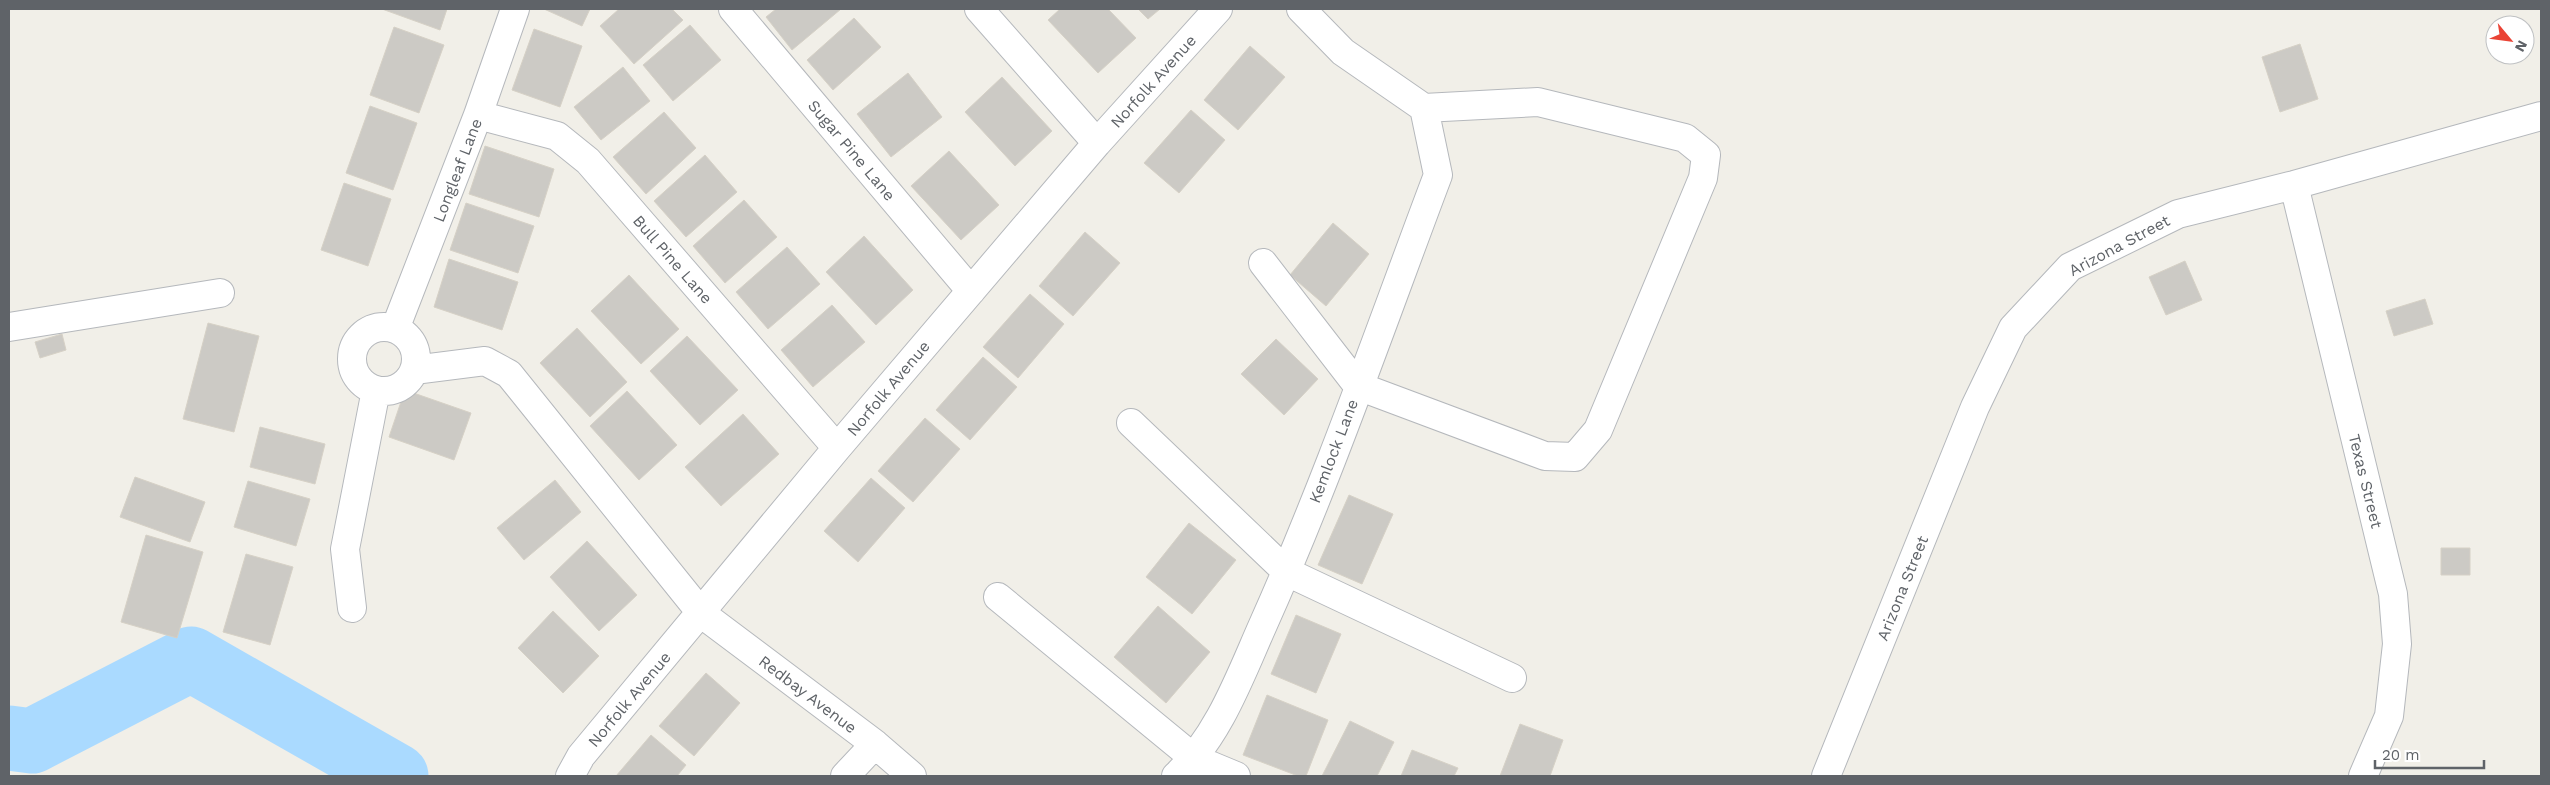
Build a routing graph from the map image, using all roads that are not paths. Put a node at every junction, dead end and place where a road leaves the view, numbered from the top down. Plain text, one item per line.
1 (514, 9) edge
2 (733, 9) edge
3 (979, 9) edge
4 (1218, 9) edge
5 (1301, 9) edge
6 (1424, 108) junction
7 (478, 116) junction
8 (2541, 116) edge
9 (1097, 143) junction
10 (2294, 185) junction
11 (1263, 263) dead end
12 (970, 292) junction
13 (220, 293) dead end
14 (9, 326) edge
15 (395, 329) junction
16 (414, 370) junction
17 (1358, 386) junction
18 (376, 390) junction
19 (1131, 423) dead end
20 (837, 448) junction
21 (1287, 572) junction
22 (998, 597) dead end
23 (352, 608) dead end
24 (702, 614) junction
25 (1512, 678) dead end
26 (875, 744) junction
27 (1186, 767) edge
28 (570, 776) edge
29 (846, 776) edge
30 (912, 776) edge
31 (1236, 776) edge
32 (1826, 776) edge
33 (2363, 776) edge

1 - 7 street, Longleaf Lane
2 - 12 street, Sugar Pine Lane
3 - 9 street
4 - 9 street, Norfolk Avenue
5 - 6 street
6 - 17 street, Kemlock Lane
6 - 17 street
7 - 15 street, Longleaf Lane
7 - 20 street, Bull Pine Lane
8 - 10 street, Arizona Street
9 - 12 street, Norfolk Avenue
10 - 32 street, Arizona Street
10 - 33 street, Texas Street
11 - 17 street
12 - 20 street, Norfolk Avenue
13 - 14 street
15 - 16 street
15 - 18 street
16 - 18 street
16 - 24 street, Redbay Avenue
17 - 21 street, Kemlock Lane
18 - 23 street
19 - 21 street
20 - 24 street, Norfolk Avenue
21 - 25 street
21 - 27 street, Kemlock Lane
22 - 27 street
24 - 26 street, Redbay Avenue
24 - 28 street, Norfolk Avenue
26 - 29 street
26 - 30 street, Redbay Avenue
27 - 31 street

